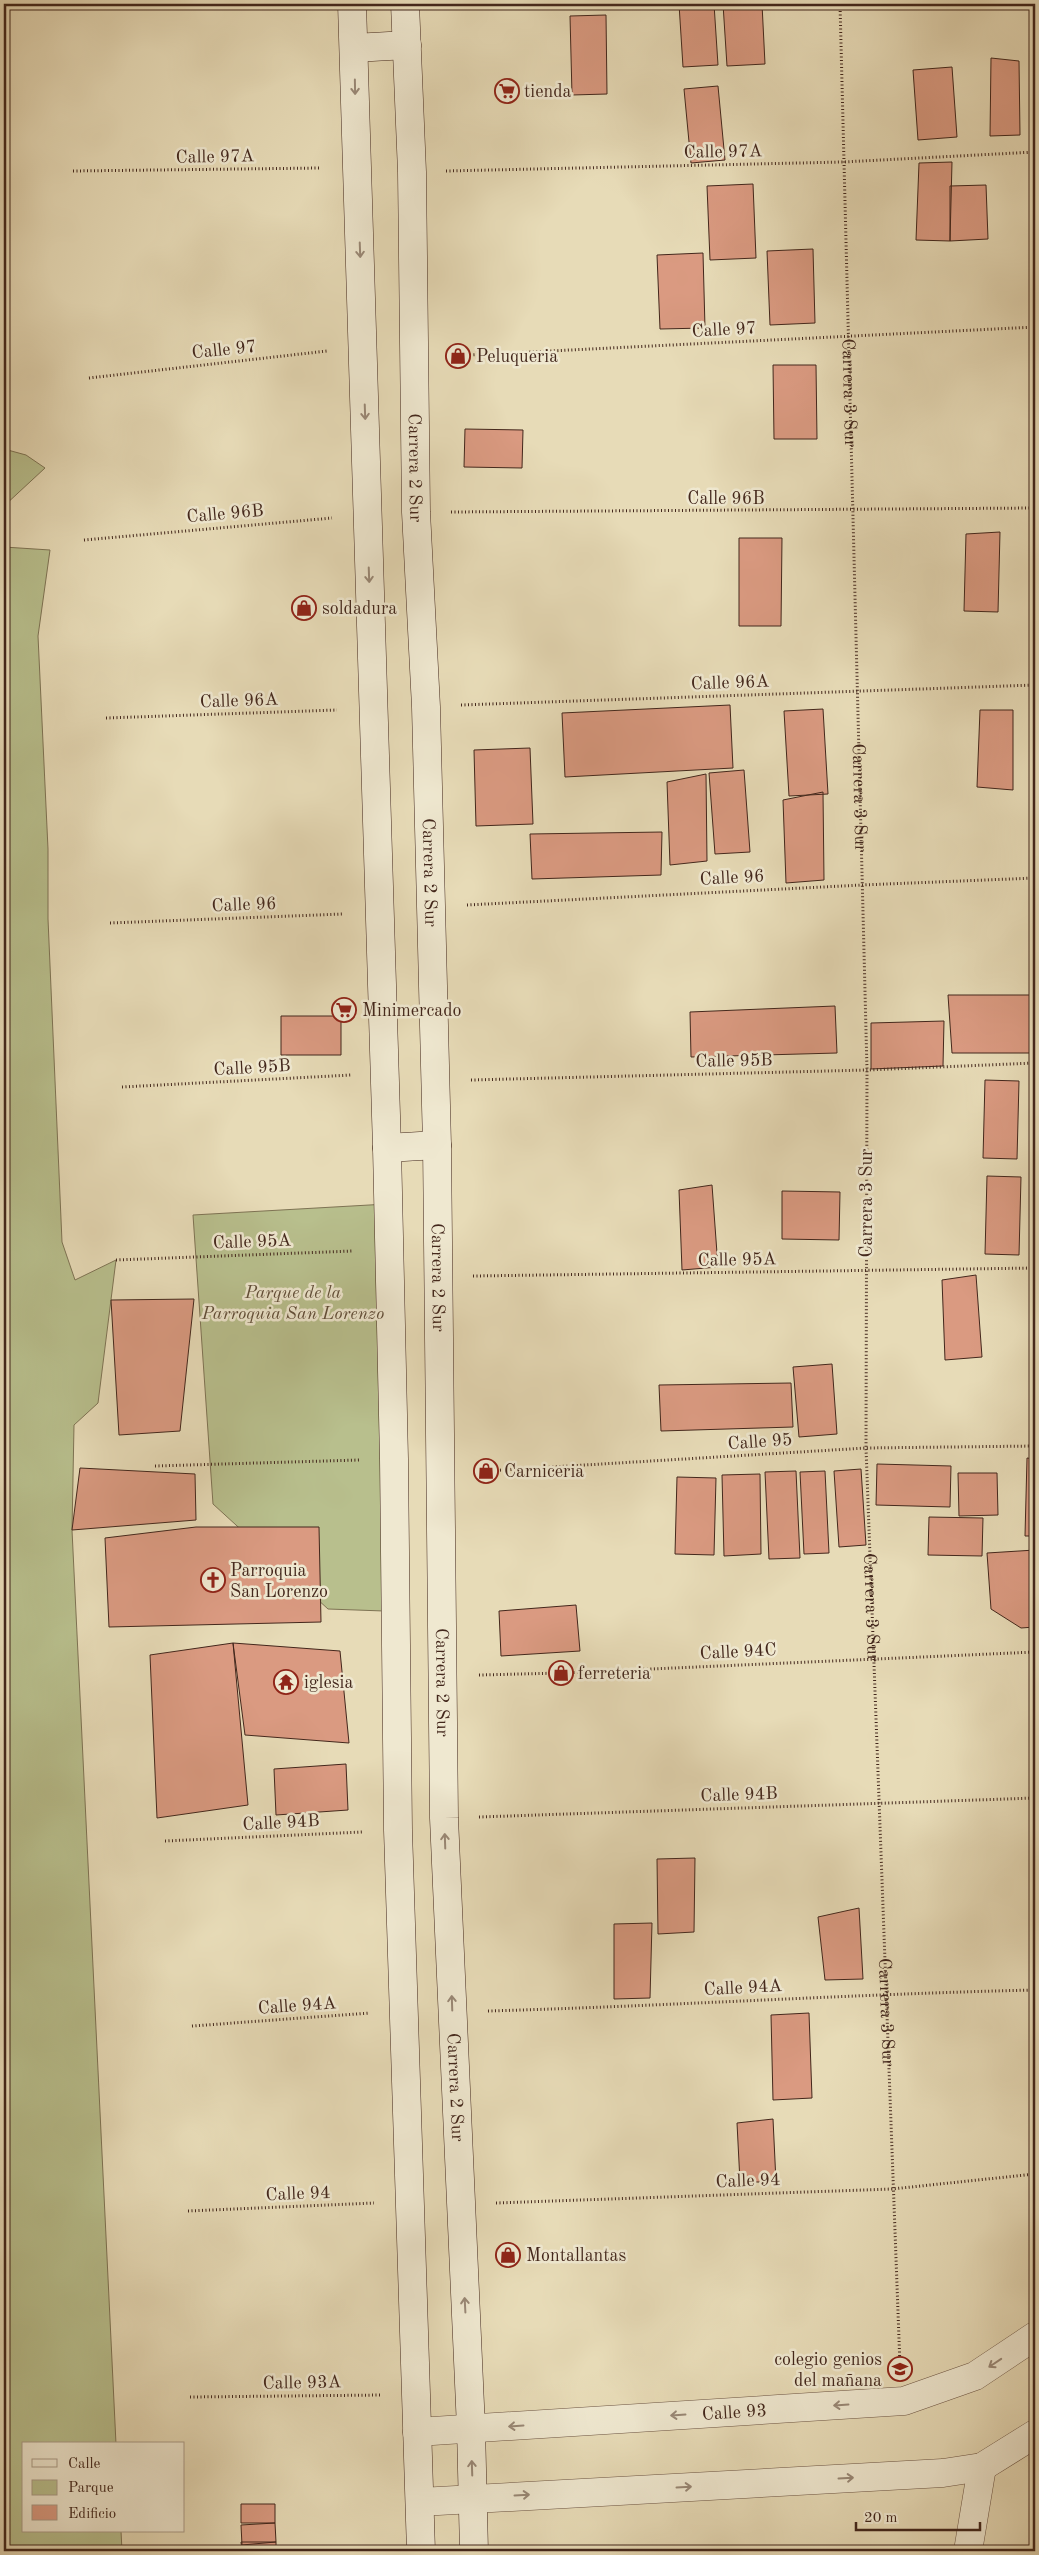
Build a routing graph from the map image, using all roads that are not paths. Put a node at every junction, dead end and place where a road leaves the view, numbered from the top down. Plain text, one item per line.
1 (352, 4) edge
2 (405, 4) edge
3 (407, 45) junction
4 (354, 48) junction
5 (437, 1145) junction
6 (387, 1148) junction
7 (1035, 2336) edge
8 (471, 2428) junction
9 (417, 2432) junction
10 (1035, 2434) edge
11 (982, 2467) junction
12 (473, 2498) junction
13 (420, 2502) junction
14 (420, 2551) edge
15 (474, 2551) edge
16 (968, 2551) edge

1 - 4 street
2 - 3 street, Carrera 2 Sur
3 - 4 street
3 - 5 street, Carrera 2 Sur
4 -> 6 street
5 - 6 street
8 -> 5 street, Carrera 2 Sur
6 - 9 street
7 -> 8 street, Calle 93
8 - 9 street, Calle 93
12 -> 8 street, Carrera 2 Sur
9 - 13 street
10 - 11 street
12 -> 11 street
11 - 16 street
12 - 13 street
12 - 15 street, Carrera 2 Sur
13 - 14 street

